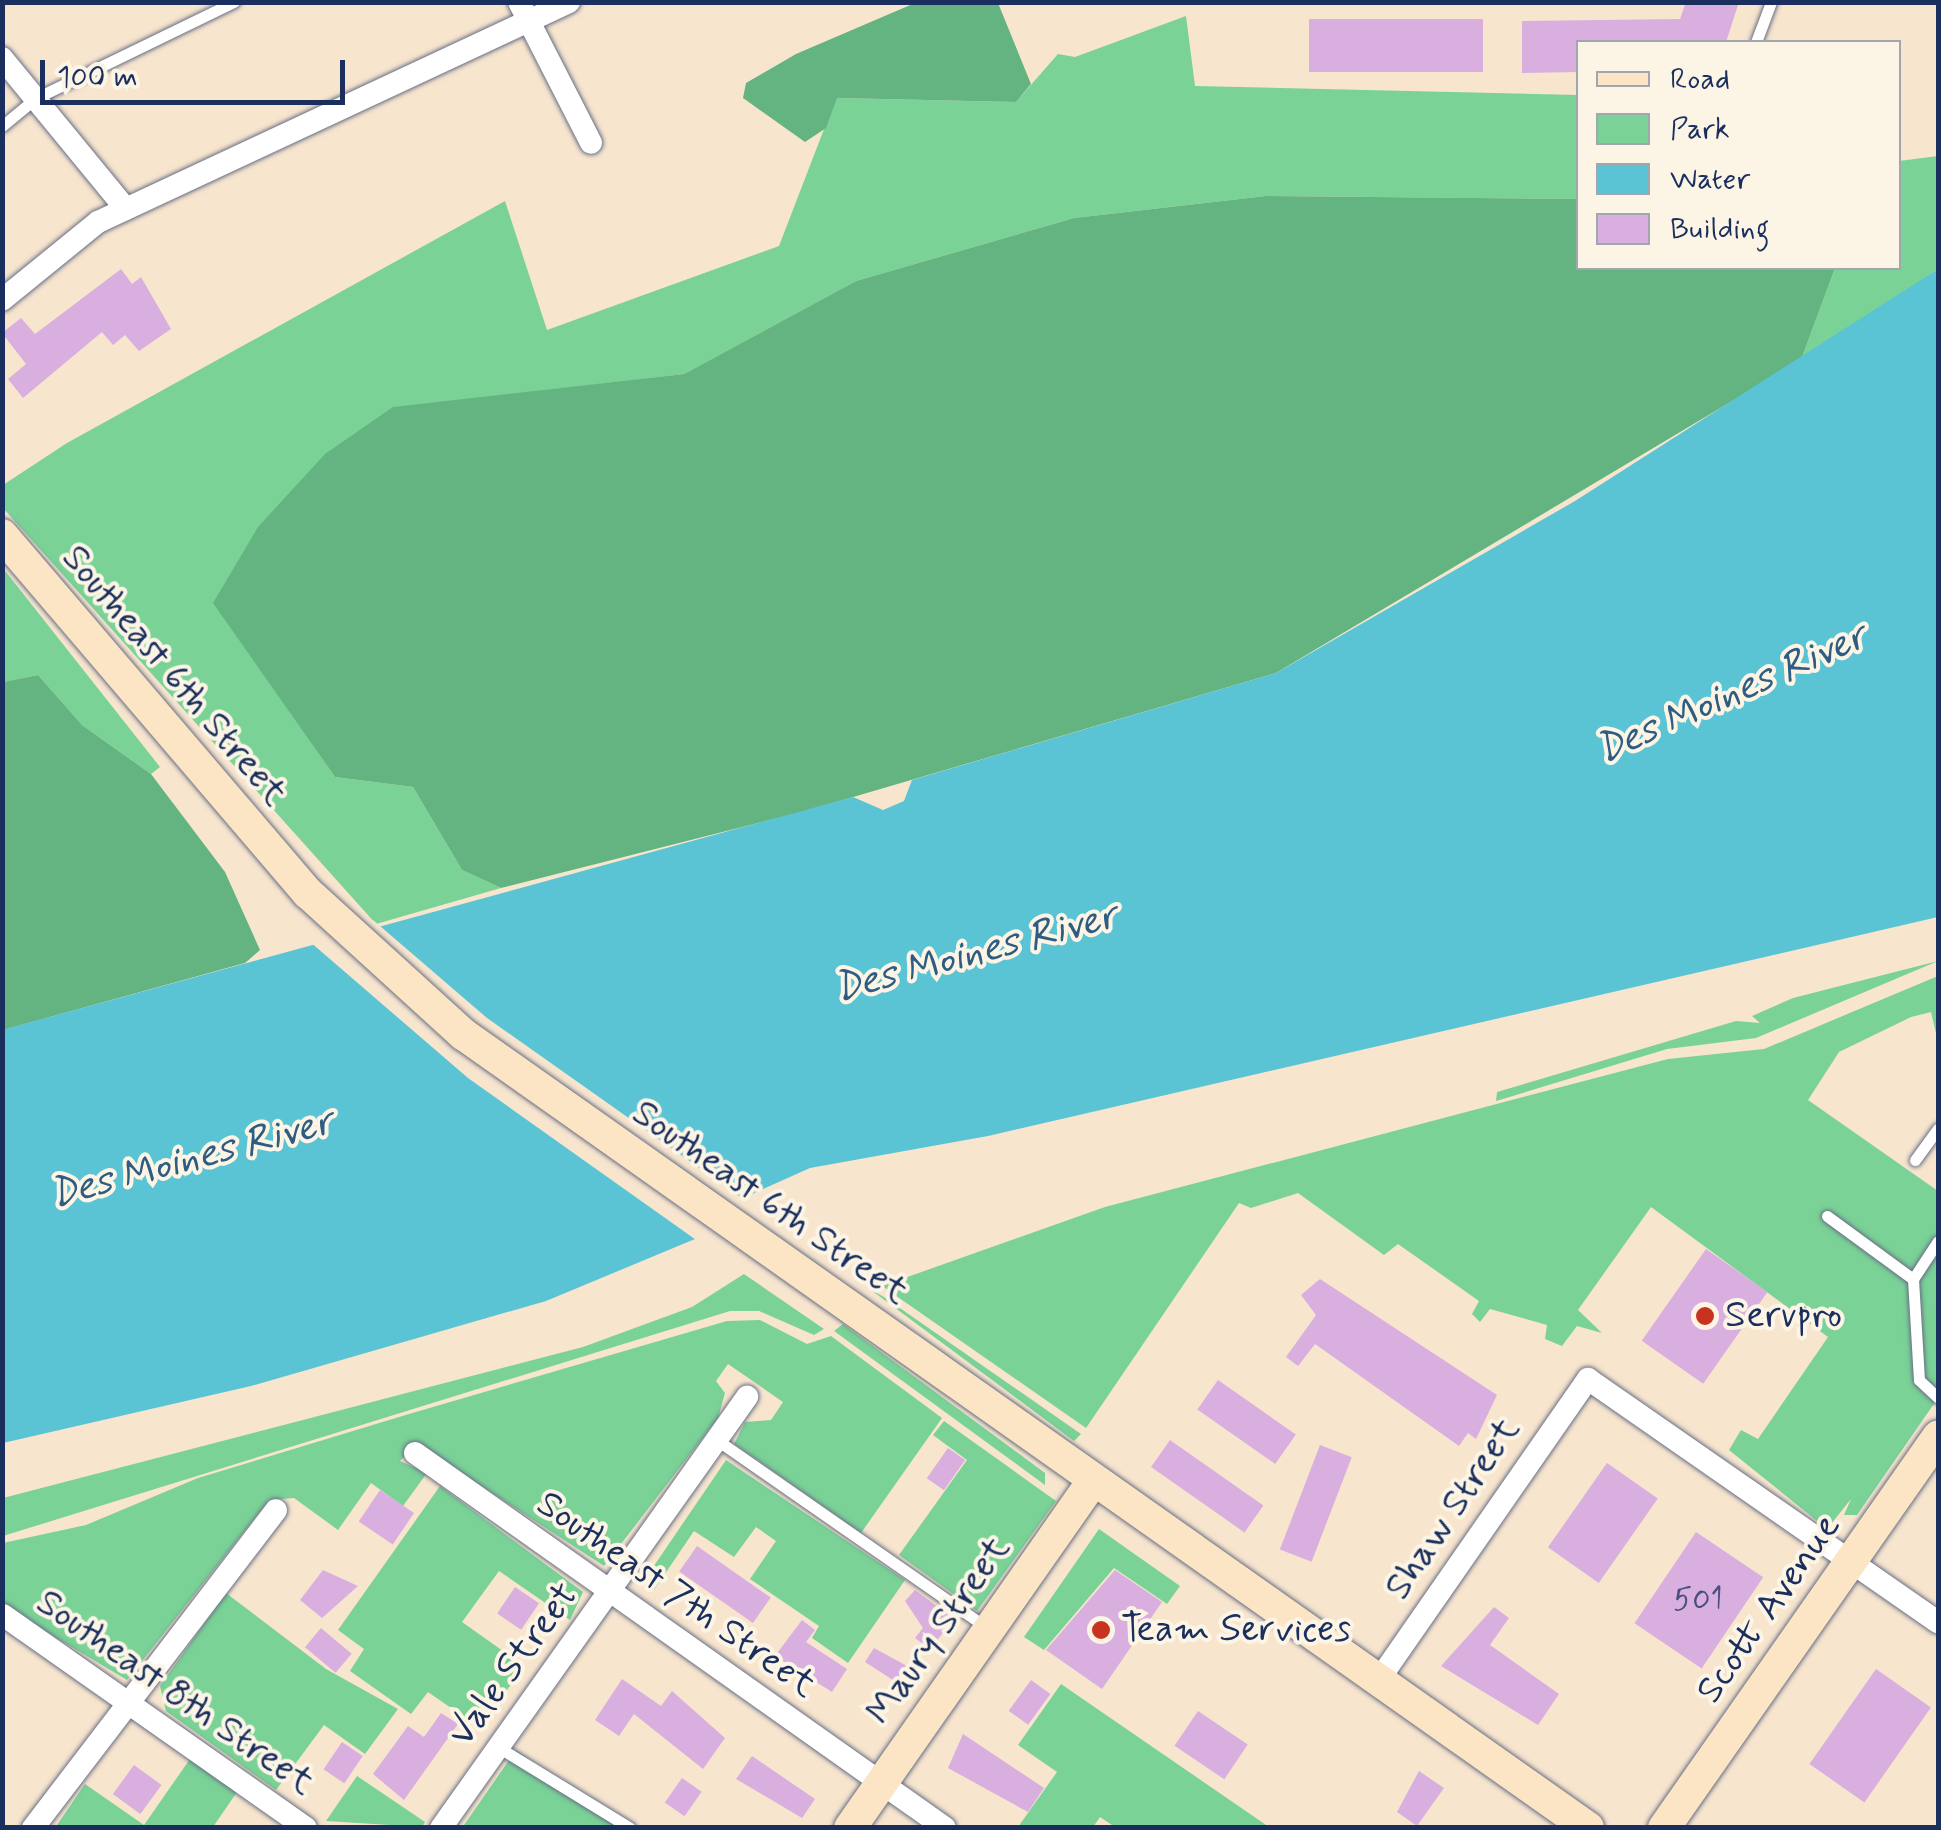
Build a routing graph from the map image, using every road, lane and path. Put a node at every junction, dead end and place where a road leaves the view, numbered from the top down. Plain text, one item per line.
1 (234, 2) edge
2 (569, 2) edge
3 (1771, 2) edge
4 (523, 11) edge
5 (1757, 40) edge
6 (2, 58) edge
7 (36, 98) junction
8 (2, 126) edge
9 (592, 143) dead end
10 (126, 209) junction
11 (2, 300) edge
12 (2, 536) edge
13 (1938, 1128) edge
14 (1915, 1160) dead end
15 (1827, 1216) dead end
16 (1938, 1241) edge
17 (1913, 1279) junction
18 (747, 1396) dead end
19 (1938, 1398) edge
20 (1938, 1436) edge
21 (716, 1440) junction
22 (415, 1454) dead end
23 (1093, 1481) junction
24 (276, 1510) dead end
25 (1852, 1562) junction
26 (611, 1591) junction
27 (3, 1615) edge
28 (1938, 1622) edge
29 (989, 1629) junction
30 (1378, 1681) junction
31 (126, 1701) junction
32 (498, 1747) junction
33 (882, 1783) junction
34 (33, 1828) edge
35 (306, 1828) edge
36 (442, 1828) edge
37 (630, 1828) edge
38 (850, 1828) edge
39 (946, 1828) edge
40 (1588, 1828) edge
41 (1664, 1828) edge

1 - 7 lane
2 - 4 street
3 - 5 lane
4 - 9 street
4 - 10 street
6 - 7 street
7 - 8 lane
7 - 10 street
10 - 11 street
12 - 23 main road, Southeast 6th Street
13 - 14 lane
15 - 17 lane
16 - 17 lane
17 - 19 lane
18 - 21 street, Vale Street
20 - 25 main road, Scott Avenue
21 - 26 street, Vale Street
21 - 29 lane
22 - 26 street, Southeast 7th Street
23 - 29 main road, Maury Street
23 - 30 main road, Southeast 6th Street
24 - 31 street
25 - 28 street
25 - 30 street, Shaw Street
25 - 41 main road, Scott Avenue
26 - 32 street, Vale Street
26 - 33 street, Southeast 7th Street
27 - 31 street, Southeast 8th Street
29 - 33 main road, Maury Street
30 - 40 main road, Southeast 6th Street
31 - 34 street
31 - 35 street, Southeast 8th Street
32 - 36 street, Vale Street
32 - 37 lane
33 - 38 main road, Maury Street
33 - 39 street, Southeast 7th Street

